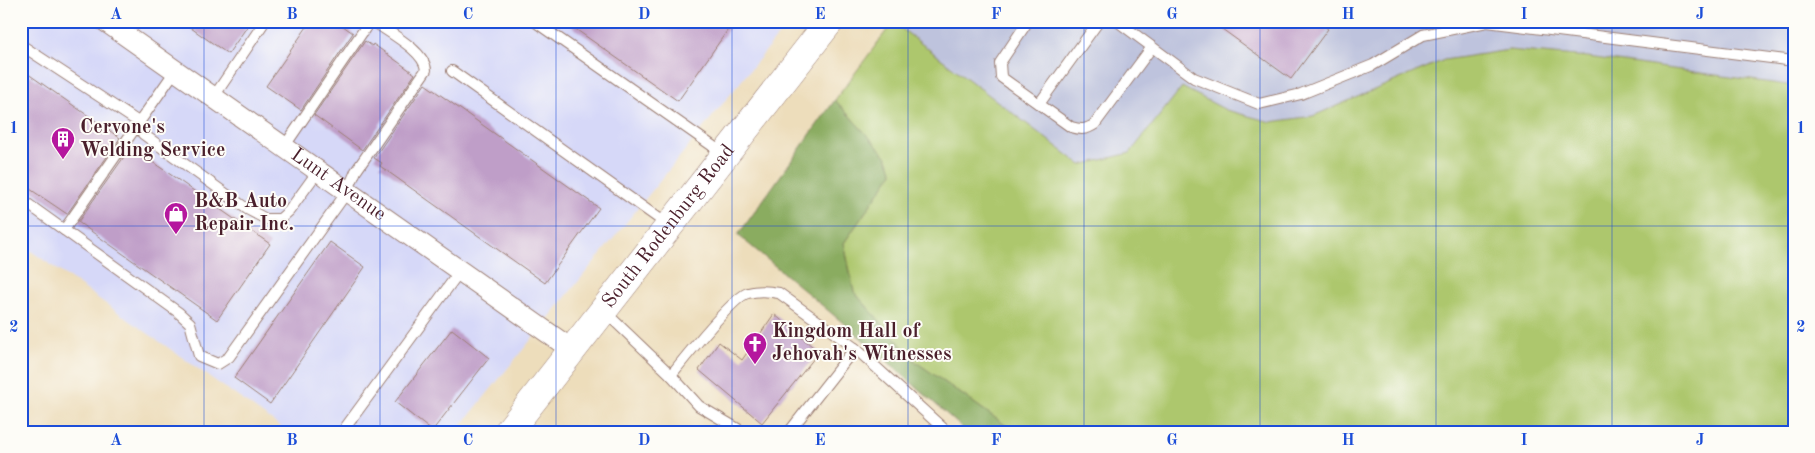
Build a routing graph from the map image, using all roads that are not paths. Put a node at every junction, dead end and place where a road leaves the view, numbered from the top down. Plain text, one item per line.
1 (105, 21) edge
2 (265, 21) edge
3 (372, 21) edge
4 (534, 21) edge
5 (830, 21) edge
6 (1028, 21) edge
7 (1099, 21) edge
8 (1117, 21) edge
9 (21, 45) edge
10 (1152, 47) junction
11 (1794, 61) edge
12 (175, 71) junction
13 (452, 71) dead end
14 (213, 98) junction
15 (1039, 104) junction
16 (140, 123) junction
17 (284, 148) junction
18 (725, 155) junction
19 (318, 171) junction
20 (347, 192) junction
21 (21, 199) edge
22 (669, 225) junction
23 (64, 230) junction
24 (460, 271) junction
25 (603, 310) junction
26 (855, 348) junction
27 (571, 349) junction
28 (671, 375) junction
29 (344, 428) dead end
30 (508, 432) edge
31 (743, 432) edge
32 (789, 432) edge
33 (947, 432) edge

1 - 12 street, Lunt Avenue
2 - 14 lane
3 - 17 lane
3 - 20 lane
4 - 18 lane
5 - 18 street, South Rodenburg Road
6 - 15 lane
7 - 15 lane
8 - 10 lane
9 - 16 lane
10 - 11 lane
10 - 15 lane
12 - 14 street, Lunt Avenue
12 - 16 lane
13 - 22 lane
14 - 17 street, Lunt Avenue
16 - 19 lane
16 - 23 lane
17 - 19 street, Lunt Avenue
18 - 22 street, South Rodenburg Road
19 - 20 street, Lunt Avenue
20 - 23 lane
20 - 24 street, Lunt Avenue
21 - 23 lane
22 - 25 street, South Rodenburg Road
24 - 27 street, Lunt Avenue
24 - 29 lane
25 - 27 street, South Rodenburg Road
25 - 28 lane
26 - 28 lane
26 - 32 lane
26 - 33 lane
27 - 30 street, South Rodenburg Road
28 - 31 lane

